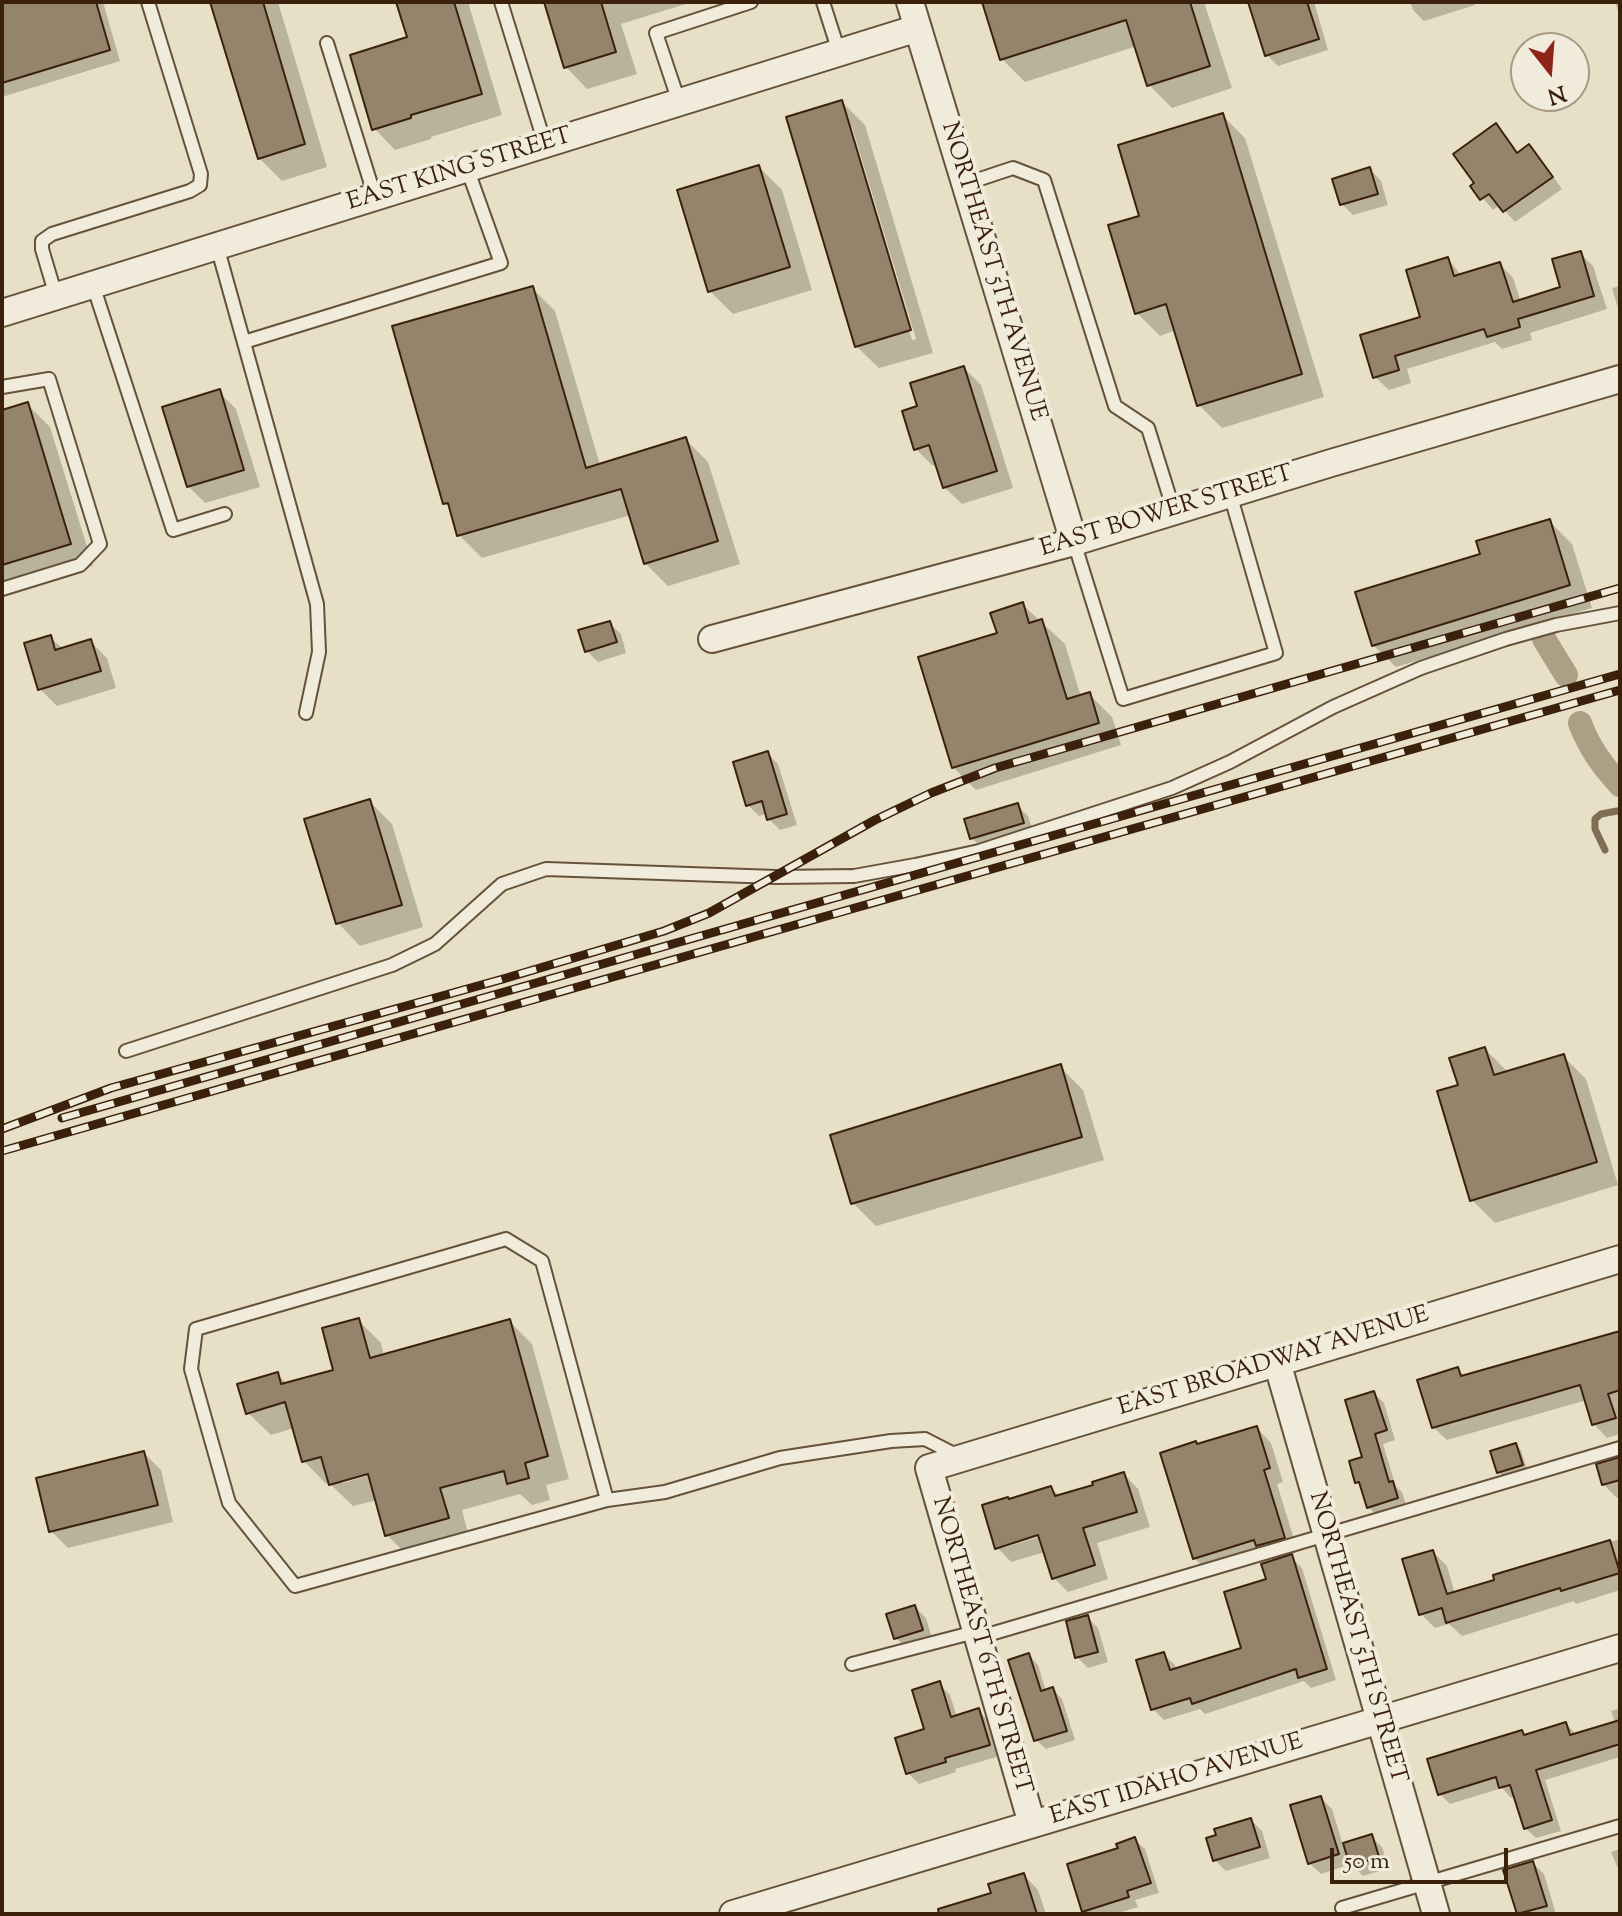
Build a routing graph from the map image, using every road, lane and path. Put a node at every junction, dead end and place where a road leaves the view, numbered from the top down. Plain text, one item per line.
1 (148, 2) edge
2 (501, 2) edge
3 (751, 2) edge
4 (823, 2) edge
5 (910, 2) edge
6 (918, 28) junction
7 (327, 43) dead end
8 (839, 52) junction
9 (679, 102) junction
10 (545, 144) junction
11 (467, 168) junction
12 (965, 184) junction
13 (375, 197) junction
14 (217, 246) junction
15 (93, 285) junction
16 (56, 296) junction
17 (2, 313) edge
18 (244, 342) junction
19 (1620, 379) edge
20 (2, 387) edge
21 (1230, 494) junction
22 (1174, 511) junction
23 (225, 514) dead end
24 (1074, 542) junction
25 (2, 589) edge
26 (1620, 613) edge
27 (712, 639) dead end
28 (306, 713) dead end
29 (126, 1051) dead end
30 (1620, 1259) edge
31 (1277, 1362) junction
32 (1620, 1448) edge
33 (963, 1458) junction
34 (929, 1468) joint
35 (607, 1500) junction
36 (1326, 1535) junction
37 (976, 1635) junction
38 (1620, 1648) edge
39 (852, 1664) dead end
40 (1380, 1720) junction
41 (1032, 1824) junction
42 (1620, 1826) edge
43 (1426, 1883) junction
44 (1342, 1908) dead end
45 (733, 1914) edge
46 (1436, 1914) edge

1 - 16 lane
2 - 10 lane
3 - 9 lane
4 - 8 lane
5 - 6 street, NORTHEAST 5TH AVENUE
6 - 8 street, EAST KING STREET
6 - 12 street, NORTHEAST 5TH AVENUE
7 - 13 lane
8 - 9 street, EAST KING STREET
9 - 10 street, EAST KING STREET
10 - 11 street, EAST KING STREET
11 - 13 street, EAST KING STREET
11 - 18 lane
12 - 22 lane
12 - 24 street, NORTHEAST 5TH AVENUE
13 - 14 street, EAST KING STREET
14 - 15 street, EAST KING STREET
14 - 18 lane
15 - 16 street, EAST KING STREET
15 - 23 lane
16 - 17 street, EAST KING STREET
18 - 28 lane
19 - 21 street, EAST BOWER STREET
20 - 25 lane
21 - 22 street, EAST BOWER STREET
21 - 24 lane
22 - 24 street, EAST BOWER STREET
24 - 27 street, EAST BOWER STREET
26 - 29 lane
30 - 31 street, EAST BROADWAY AVENUE
31 - 33 street, EAST BROADWAY AVENUE
31 - 36 street, NORTHEAST 5TH STREET
32 - 36 lane
33 - 34 street, EAST BROADWAY AVENUE
33 - 35 lane
34 - 37 street, NORTHEAST 6TH STREET
35 - 35 lane
36 - 37 lane
36 - 40 street, NORTHEAST 5TH STREET
37 - 39 lane
37 - 41 street, NORTHEAST 6TH STREET
38 - 40 street, EAST IDAHO AVENUE
40 - 41 street, EAST IDAHO AVENUE
40 - 43 street, NORTHEAST 5TH STREET
41 - 45 street, EAST IDAHO AVENUE
42 - 43 lane
43 - 44 lane
43 - 46 street, NORTHEAST 5TH STREET

